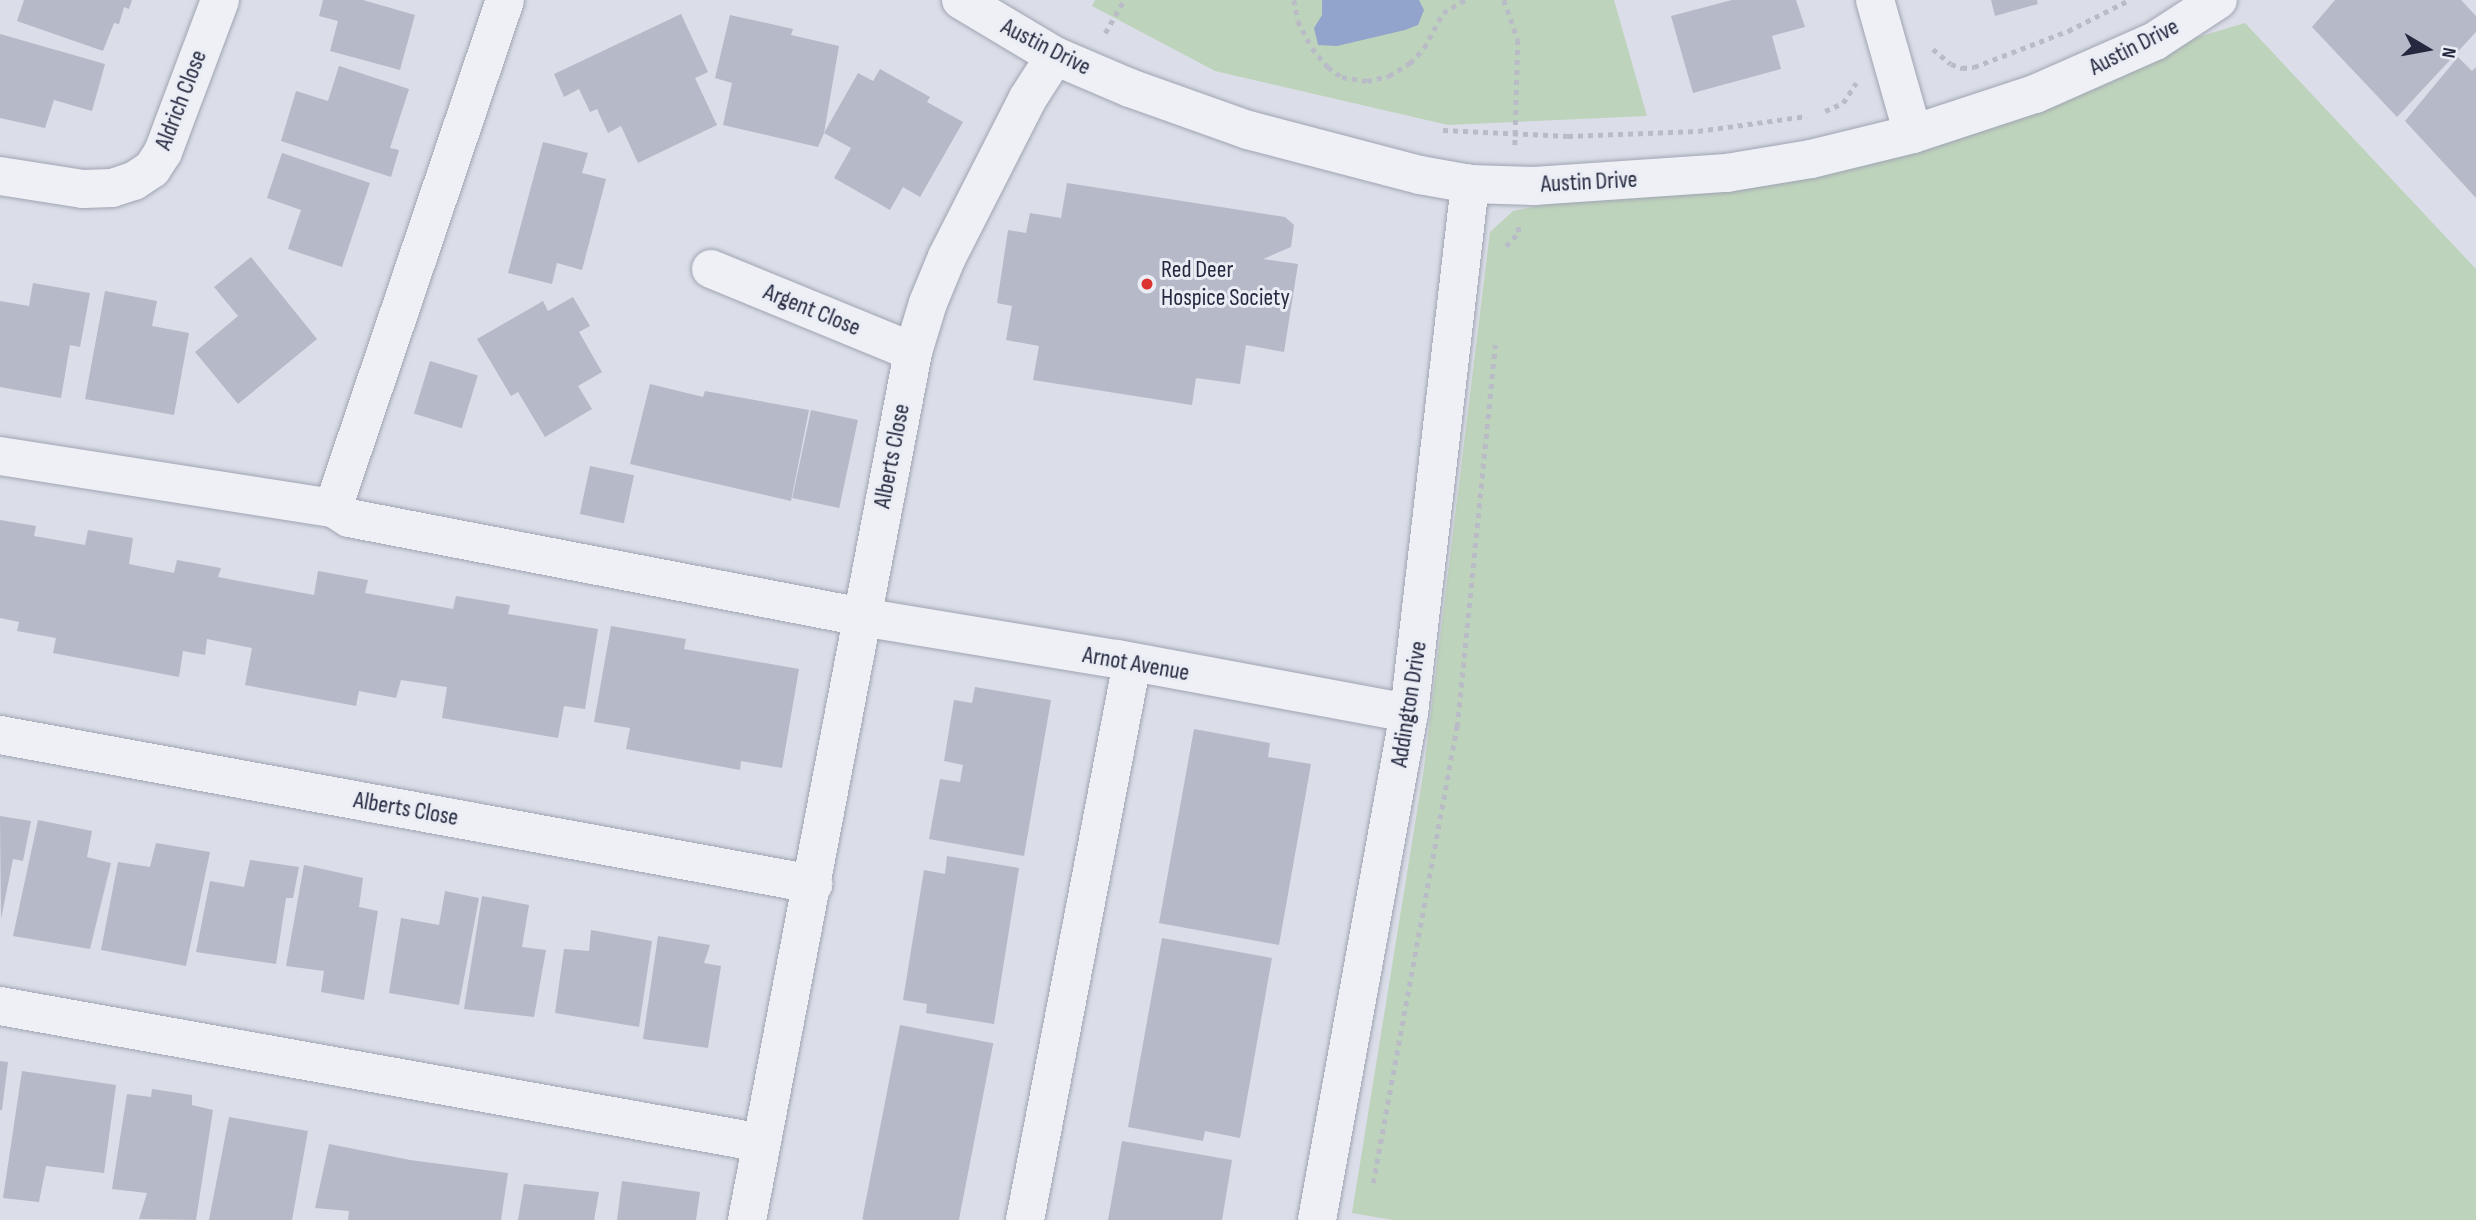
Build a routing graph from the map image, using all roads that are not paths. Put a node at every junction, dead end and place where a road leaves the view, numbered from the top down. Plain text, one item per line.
1 (220, 0) edge
2 (505, 0) edge
3 (961, 0) edge
4 (1875, 0) edge
5 (2218, 0) edge
6 (1055, 55) junction
7 (1913, 134) junction
8 (0, 176) edge
9 (1470, 184) junction
10 (711, 269) dead end
11 (913, 352) junction
12 (0, 456) edge
13 (333, 508) junction
14 (862, 617) junction
15 (1132, 663) junction
16 (1409, 713) junction
17 (0, 735) edge
18 (813, 884) junction
19 (0, 1006) edge
20 (762, 1143) junction
21 (747, 1220) edge
22 (1025, 1220) edge
23 (1317, 1220) edge

1 - 8 street, Aldrich Close
2 - 13 street
3 - 6 street, Austin Drive
4 - 7 street
5 - 7 street, Austin Drive
6 - 9 street, Austin Drive
6 - 11 street, Alberts Close
7 - 9 street, Austin Drive
9 - 16 street, Addington Drive
10 - 11 street, Argent Close
11 - 14 street, Alberts Close
12 - 13 street, Arnot Avenue
13 - 14 street, Arnot Avenue
14 - 15 street, Arnot Avenue
14 - 18 street, Alberts Close
15 - 16 street, Arnot Avenue
15 - 22 street
16 - 23 street, Addington Drive
17 - 18 street, Alberts Close
18 - 20 street, Alberts Close
19 - 20 street
20 - 21 street, Alberts Close

